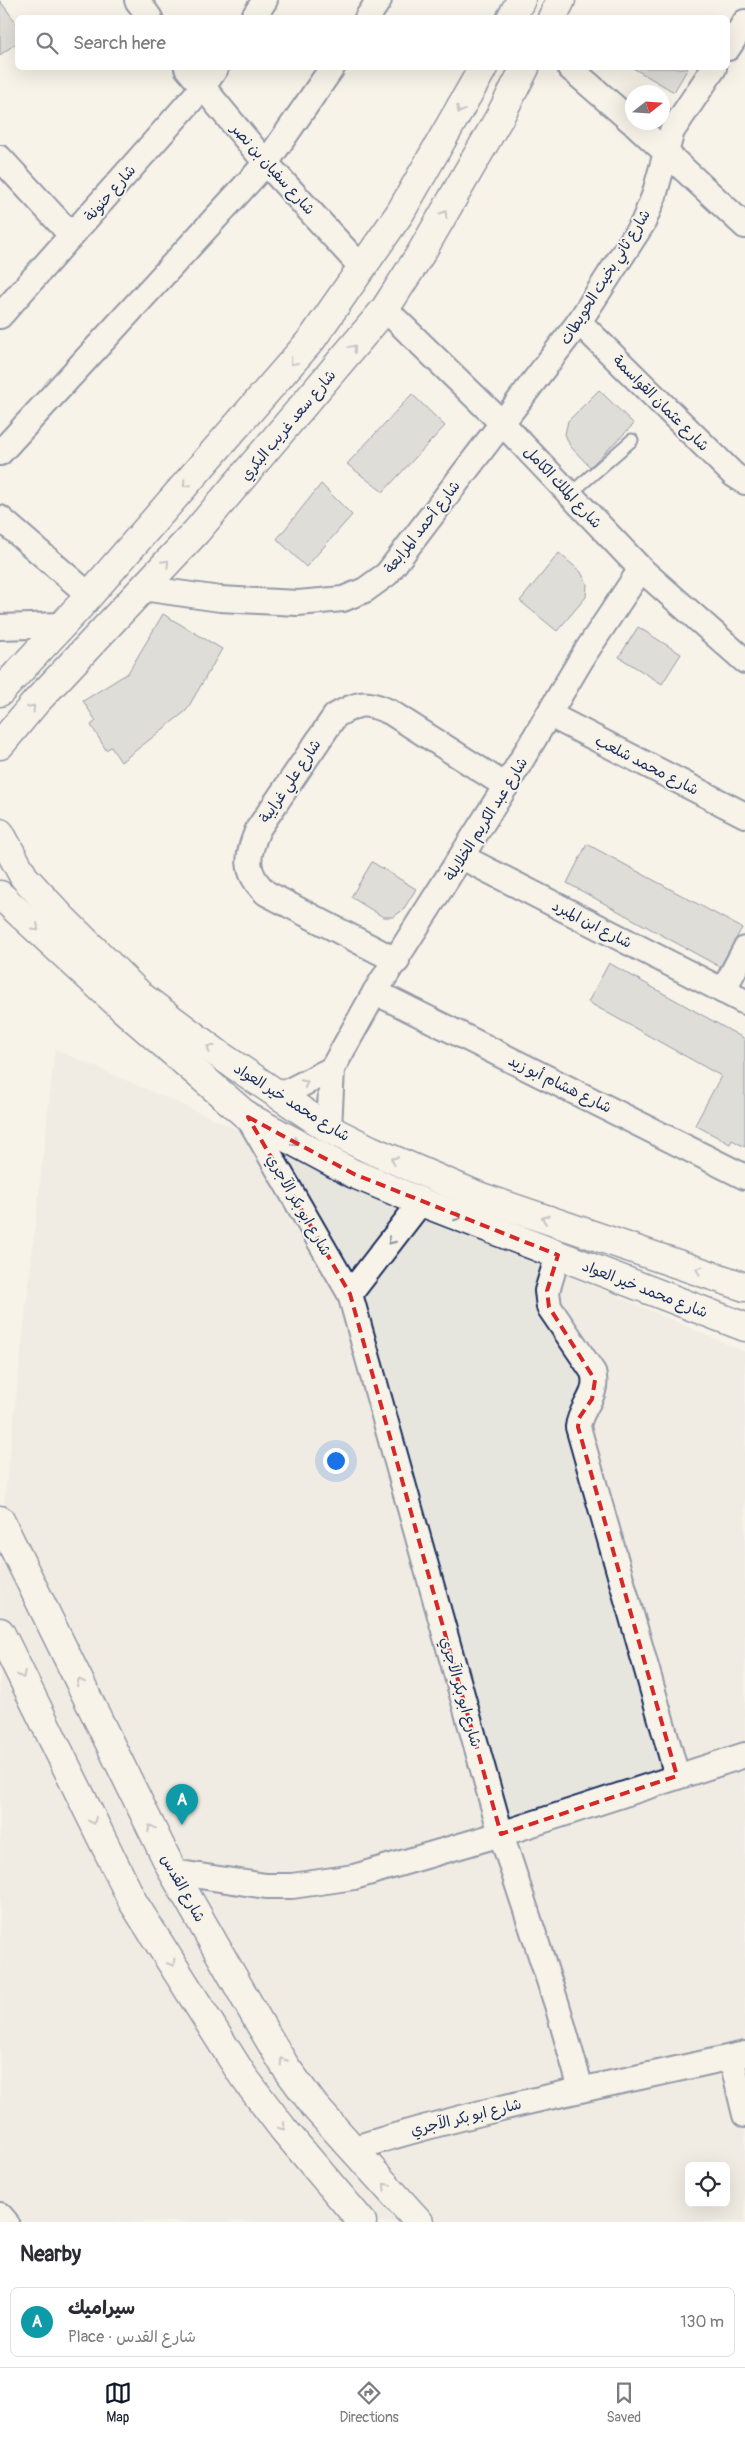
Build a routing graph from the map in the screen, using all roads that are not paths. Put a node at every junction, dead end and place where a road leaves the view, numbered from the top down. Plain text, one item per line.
1 (137, 0) edge
2 (265, 0) edge
3 (378, 0) edge
4 (521, 0) edge
5 (561, 0) edge
6 (148, 15) edge
7 (255, 15) edge
8 (368, 15) edge
9 (513, 15) edge
10 (554, 15) edge
11 (188, 70) edge
12 (215, 70) edge
13 (331, 70) edge
14 (483, 70) edge
15 (524, 70) edge
16 (572, 70) edge
17 (713, 70) edge
18 (202, 88) junction
19 (625, 115) edge
20 (642, 130) edge
21 (665, 152) junction
22 (0, 158) edge
23 (266, 163) junction
24 (745, 226) edge
25 (72, 236) junction
26 (363, 269) junction
27 (385, 309) junction
28 (0, 316) edge
29 (580, 322) junction
30 (502, 423) junction
31 (632, 440) dead end
32 (0, 453) edge
33 (745, 482) edge
34 (570, 494) junction
35 (0, 518) edge
36 (641, 569) junction
37 (142, 588) junction
38 (89, 595) junction
39 (62, 625) junction
40 (0, 627) edge
41 (745, 661) edge
42 (0, 692) edge
43 (550, 715) junction
44 (0, 745) edge
45 (506, 786) junction
46 (745, 816) edge
47 (0, 833) edge
48 (462, 857) junction
49 (0, 895) edge
50 (745, 949) edge
51 (397, 961) junction
52 (723, 991) junction
53 (375, 992) junction
54 (745, 1002) edge
55 (332, 1069) junction
56 (278, 1096) junction
57 (248, 1117) junction
58 (329, 1129) junction
59 (745, 1177) edge
60 (420, 1202) junction
61 (558, 1256) junction
62 (745, 1287) edge
63 (350, 1294) junction
64 (745, 1328) edge
65 (0, 1520) edge
66 (0, 1632) edge
67 (745, 1755) edge
68 (677, 1776) junction
69 (501, 1834) junction
70 (173, 1872) junction
71 (738, 2056) edge
72 (581, 2088) junction
73 (745, 2115) edge
74 (352, 2149) junction
75 (0, 2215) edge
76 (6, 2222) edge
77 (362, 2222) edge
78 (419, 2222) edge

1 - 6 street
2 - 7 street
3 - 8 street
4 - 9 main road
5 - 10 main road
11 - 18 street, شارع سفيان بن نصر
12 - 18 street, شارع حنونة
13 - 23 street
14 -> 26 main road
27 -> 15 main road, شارع سعد غريب البكري
16 - 19 street
17 - 21 street, شارع ثاني بخيت الحويطات
18 - 23 street, شارع سفيان بن نصر
18 - 25 street, شارع حنونة
20 - 21 street
21 - 24 street
21 - 29 street, شارع ثاني بخيت الحويطات
22 - 25 street
23 - 26 street, شارع سفيان بن نصر
23 - 32 street
25 - 28 street, شارع حنونة
26 -> 38 main road
27 - 30 street, شارع الملك الكامل
37 -> 27 main road, شارع سعد غريب البكري
29 - 30 street, شارع ثاني بخيت الحويطات
29 - 33 street, شارع عثمان القواسمة
30 - 34 street, شارع الملك الكامل
30 - 37 street, شارع أحمد المرابعة
31 - 34 lane
34 - 36 street, شارع الملك الكامل
35 - 38 street
36 - 41 street, شارع الملك الكامل
36 - 43 street, شارع عبد الكريم الخلايلة
44 -> 37 main road, شارع سعد غريب البكري
38 - 39 main road
39 - 40 street
39 - 42 main road
43 - 45 street, شارع عبد الكريم الخلايلة
43 - 46 street, شارع محمد شلعب
45 - 48 street, شارع عبد الكريم الخلايلة
45 - 51 street, شارع علي غرايبة
56 -> 47 main road, شارع محمد خير العواد
48 - 51 street, شارع عبد الكريم الخلايلة
48 - 52 street, شارع ابن المبرد
49 -> 57 main road, شارع محمد خير العواد
50 - 52 street
51 - 53 street, شارع عبد الكريم الخلايلة
52 - 54 street, شارع ابن المبرد
53 - 55 street, شارع عبد الكريم الخلايلة
53 - 59 street, شارع هشام أبو زيد
56 -> 55 street
55 - 58 street, شارع عبد الكريم الخلايلة
56 - 58 main road, شارع محمد خير العواد
57 -> 60 main road, شارع محمد خير العواد
57 - 63 street, شارع ابو بكر الآجري
62 -> 58 main road, شارع محمد خير العواد
60 -> 61 main road, شارع محمد خير العواد
60 -> 63 street
61 - 64 main road, شارع محمد خير العواد
61 - 68 street
63 - 69 street, شارع ابو بكر الآجري
70 -> 65 main road, شارع القدس
66 -> 77 main road
67 - 68 street
68 - 69 street
69 - 70 street
69 - 72 street, شارع ابو بكر الآجري
74 -> 70 main road, شارع القدس
71 - 72 street, شارع ابو بكر الآجري
71 - 73 street
72 - 74 street, شارع ابو بكر الآجري
78 -> 74 main road, شارع القدس
75 - 76 street

